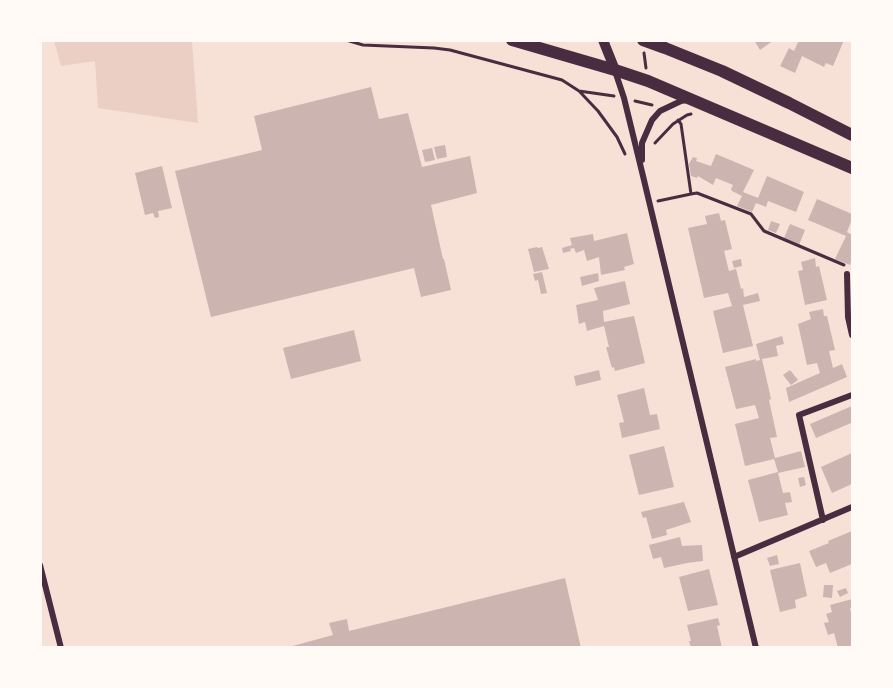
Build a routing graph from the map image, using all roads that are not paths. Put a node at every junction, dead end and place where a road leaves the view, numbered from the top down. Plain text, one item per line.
1 (512, 40) edge
2 (603, 40) edge
3 (643, 40) edge
4 (615, 70) junction
5 (691, 99) junction
6 (852, 135) edge
7 (852, 168) edge
8 (643, 176) junction
9 (848, 271) road end
10 (852, 335) edge
11 (852, 394) edge
12 (852, 507) edge
13 (823, 520) junction
14 (734, 557) junction
15 (40, 565) edge
16 (61, 648) edge
17 (756, 648) edge

1 - 4 main road
2 - 4 street
3 - 6 main road
4 - 5 main road
4 - 8 street
5 - 7 main road
5 - 8 street
8 - 14 street
9 - 10 street
11 - 13 street
12 - 13 street
13 - 14 street
14 - 17 street
15 - 16 street

